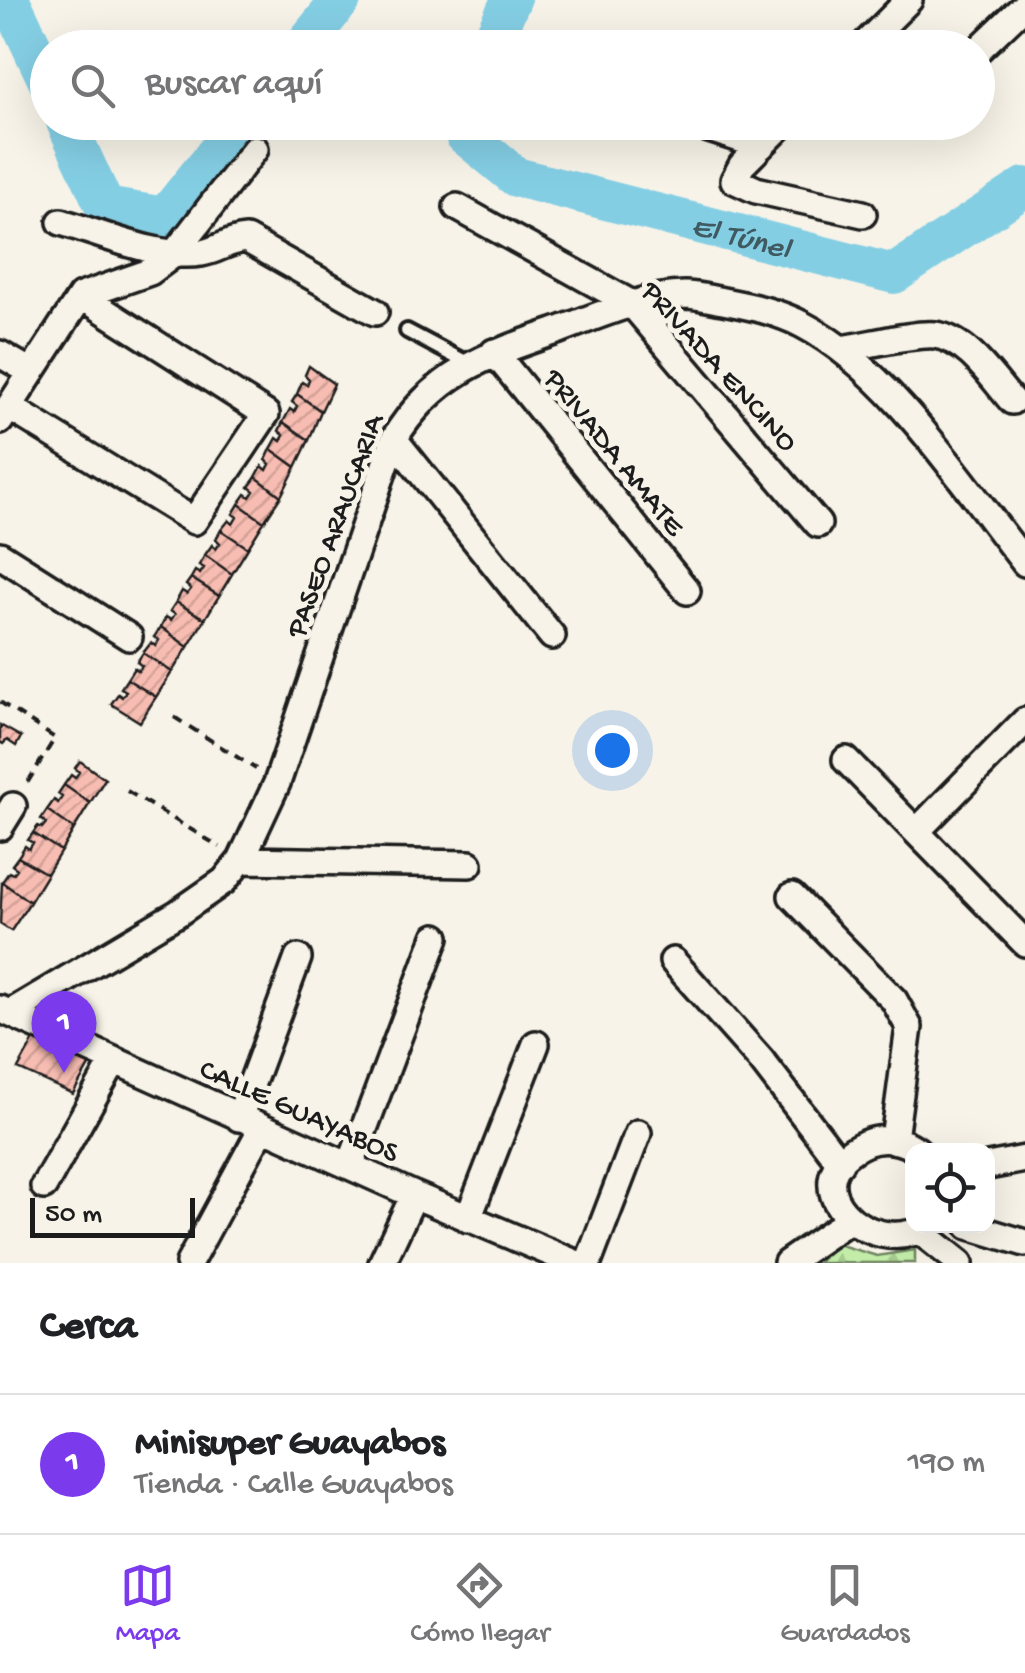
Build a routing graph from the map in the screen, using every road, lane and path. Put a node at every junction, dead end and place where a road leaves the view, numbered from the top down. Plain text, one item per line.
1 (909, 0) edge
2 (1025, 6) edge
3 (879, 30) edge
4 (995, 34) edge
5 (743, 140) edge
6 (767, 140) edge
7 (761, 146) junction
8 (255, 149) dead end
9 (457, 207) dead end
10 (864, 214) dead end
11 (61, 222) dead end
12 (174, 254) junction
13 (81, 296) junction
14 (632, 304) junction
15 (375, 312) dead end
16 (407, 331) dead end
17 (840, 349) junction
18 (494, 352) junction
19 (0, 354) edge
20 (471, 365) junction
21 (31, 372) junction
22 (1012, 401) dead end
23 (5, 414) edge
24 (394, 439) junction
25 (818, 524) dead end
26 (0, 555) edge
27 (1025, 563) edge
28 (688, 591) dead end
29 (552, 636) dead end
30 (129, 637) dead end
31 (0, 702) edge
32 (174, 718) dead end
33 (1025, 721) edge
34 (846, 760) dead end
35 (265, 775) dead end
36 (127, 792) dead end
37 (6, 816) edge
38 (917, 831) junction
39 (241, 860) junction
40 (469, 864) dead end
41 (792, 896) dead end
42 (436, 937) dead end
43 (1025, 943) edge
44 (298, 958) dead end
45 (673, 961) dead end
46 (5, 1011) edge
47 (536, 1044) dead end
48 (114, 1061) junction
49 (250, 1123) junction
50 (638, 1133) dead end
51 (906, 1143) edge
52 (905, 1145) edge
53 (1025, 1158) edge
54 (840, 1163) junction
55 (995, 1164) edge
56 (350, 1166) junction
57 (44, 1186) dead end
58 (414, 1195) junction
59 (468, 1219) junction
60 (842, 1225) junction
61 (918, 1233) edge
62 (928, 1233) edge
63 (959, 1233) edge
64 (992, 1233) edge
65 (1025, 1243) edge
66 (953, 1258) edge
67 (189, 1263) edge
68 (382, 1263) edge
69 (575, 1263) edge
70 (588, 1263) edge
71 (788, 1263) edge

1 - 3 street
2 - 4 street
5 - 7 street
6 - 7 street
7 - 10 street
8 - 12 street
9 - 14 street, PRIVADA ENCINO
11 - 12 street
12 - 13 street
12 - 15 street
13 - 21 street
13 - 23 street
14 - 17 street, PASEO ARAUCARIA
14 - 18 street, PASEO ARAUCARIA
14 - 25 street, PRIVADA ENCINO
16 - 20 lane
17 - 22 street
17 - 27 street, PASEO ARAUCARIA
18 - 20 street, PASEO ARAUCARIA
18 - 28 street, PRIVADA AMATE
19 - 21 street
20 - 24 street, PASEO ARAUCARIA
21 - 23 street
24 - 29 street
24 - 39 street, PASEO ARAUCARIA
26 - 30 street
31 - 37 path
32 - 35 path
33 - 38 street
34 - 38 street
36 - 39 path
38 - 43 street
39 - 40 street
39 - 46 street
41 - 51 street
42 - 56 street
44 - 49 street
45 - 54 street
46 - 48 street, CALLE GUAYABOS
47 - 59 street
48 - 49 street, CALLE GUAYABOS
48 - 57 street
49 - 56 street, CALLE GUAYABOS
49 - 67 street
50 - 70 street
52 - 54 street
53 - 55 street
54 - 60 street
56 - 58 street, CALLE GUAYABOS
58 - 59 street, CALLE GUAYABOS
58 - 68 street
59 - 69 street, CALLE GUAYABOS
60 - 61 street
60 - 71 street
62 - 66 street
63 - 66 street
64 - 65 street

